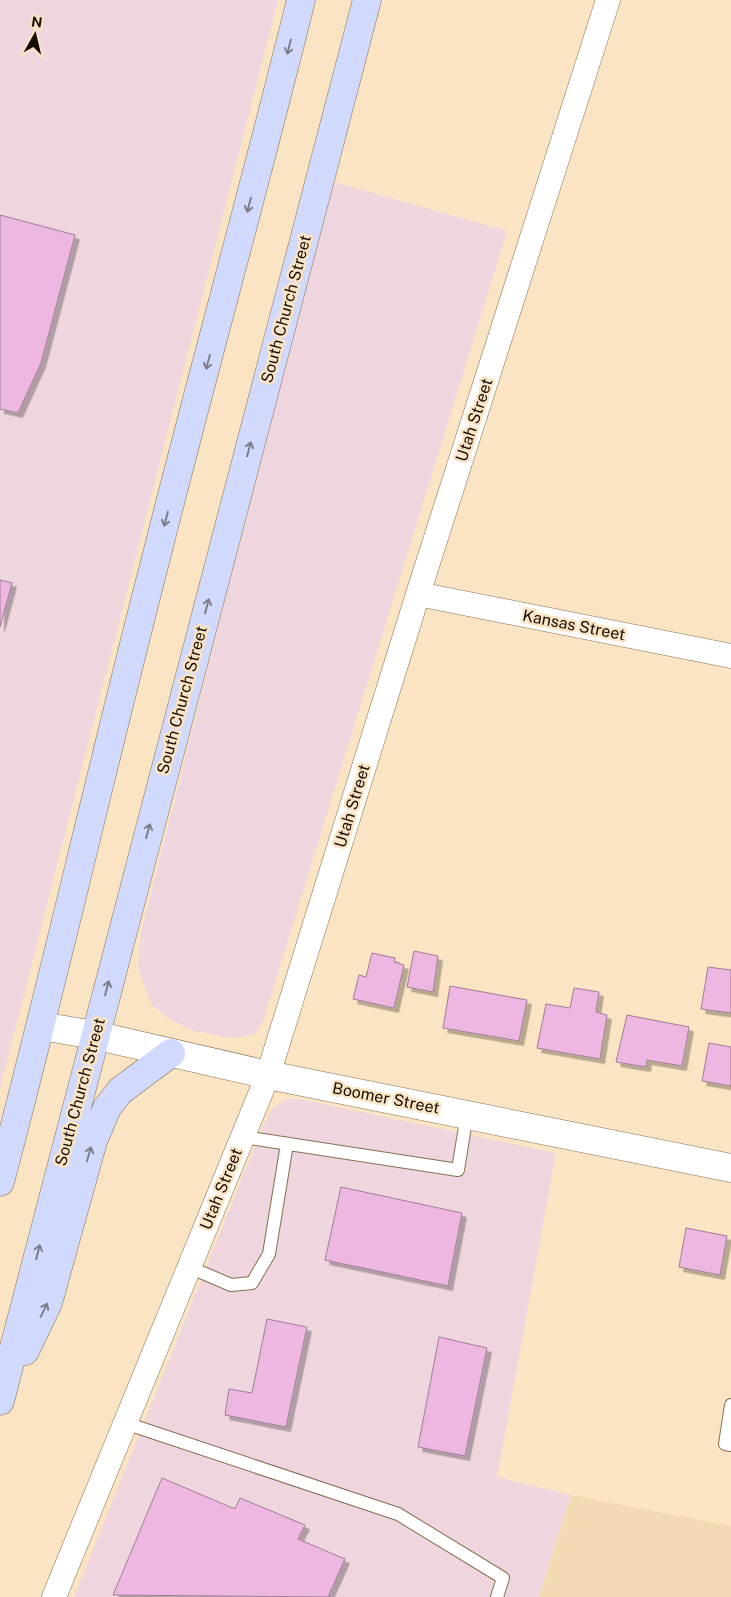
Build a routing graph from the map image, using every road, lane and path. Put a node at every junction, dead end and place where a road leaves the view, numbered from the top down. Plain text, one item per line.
1 (301, 0) edge
2 (366, 0) edge
3 (608, 0) edge
4 (418, 594) junction
5 (731, 656) edge
6 (42, 1026) junction
7 (94, 1036) junction
8 (171, 1053) junction
9 (268, 1075) junction
10 (467, 1114) junction
11 (243, 1136) junction
12 (288, 1144) junction
13 (731, 1168) edge
14 (0, 1182) edge
15 (189, 1267) junction
16 (0, 1401) edge
17 (731, 1405) edge
18 (125, 1423) junction
19 (731, 1445) edge
20 (54, 1597) edge
21 (497, 1597) edge

1 -> 6 main road
7 -> 2 main road, South Church Street
3 - 4 street, Utah Street
4 - 5 street, Kansas Street
4 - 9 street, Utah Street
6 - 7 street, Boomer Street
6 - 14 main road
7 - 8 street, Boomer Street
16 -> 7 main road, South Church Street
8 - 9 street, Boomer Street
16 -> 8 main road
9 - 10 street, Boomer Street
9 - 11 street, Utah Street
10 - 12 lane
10 - 13 street, Boomer Street
11 - 12 lane
11 - 15 street, Utah Street
12 - 15 lane
15 - 18 street, Utah Street
17 - 19 lane
18 - 20 street, Utah Street
18 - 21 lane

